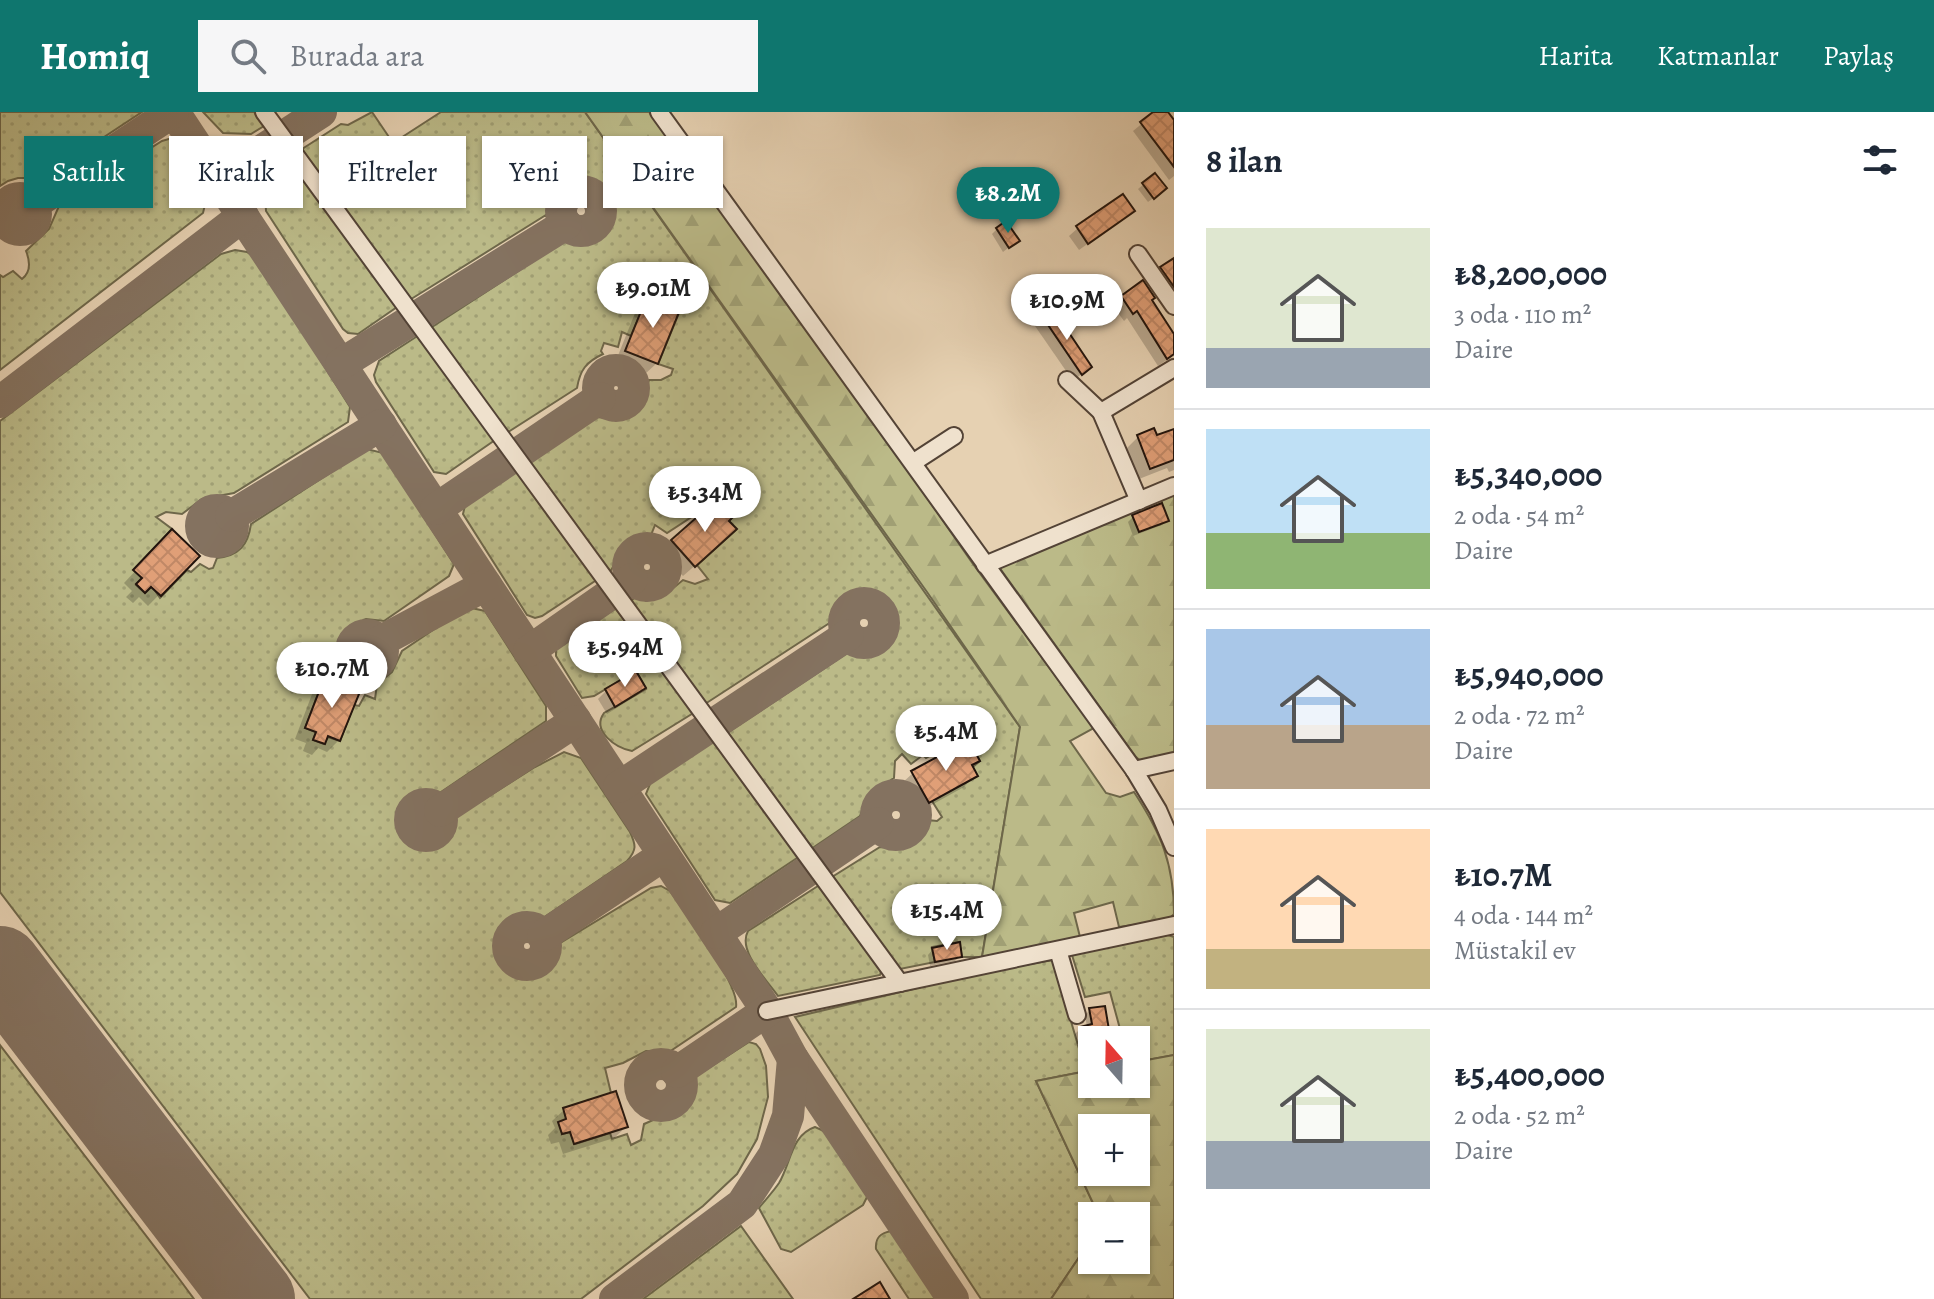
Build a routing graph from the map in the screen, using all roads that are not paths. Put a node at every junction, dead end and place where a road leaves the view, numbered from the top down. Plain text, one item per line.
1 (264, 112) edge
2 (659, 112) edge
3 (1138, 254) dead end
4 (1174, 306) edge
5 (1174, 368) edge
6 (1067, 380) dead end
7 (1101, 412) junction
8 (954, 436) dead end
9 (914, 462) junction
10 (1174, 486) edge
11 (1139, 501) junction
12 (985, 565) junction
13 (1174, 761) edge
14 (1134, 770) junction
15 (1174, 847) edge
16 (1174, 925) edge
17 (1058, 950) junction
18 (900, 983) junction
19 (767, 1011) dead end
20 (1077, 1015) dead end

1 - 18 street
2 - 9 street
3 - 4 street
5 - 7 street
6 - 7 street
7 - 11 street
8 - 9 street
9 - 12 street
10 - 11 street
11 - 12 street
12 - 14 street
13 - 14 street
14 - 15 street
16 - 17 street
17 - 18 street
17 - 20 street
18 - 19 street

